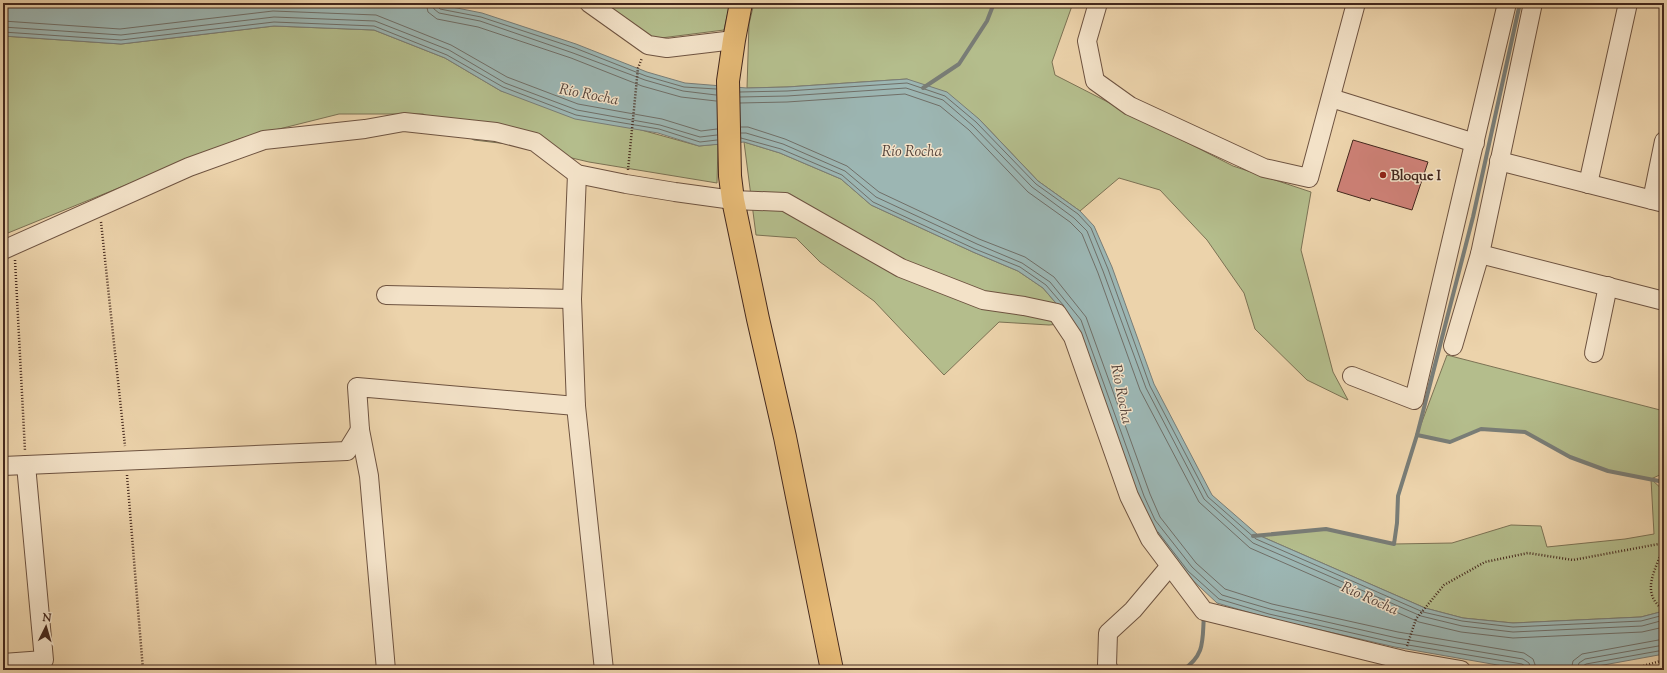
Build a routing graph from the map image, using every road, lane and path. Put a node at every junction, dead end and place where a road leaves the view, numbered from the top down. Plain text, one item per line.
1 (589, 3) edge
2 (741, 3) edge
3 (1098, 3) edge
4 (1356, 3) edge
5 (1507, 3) edge
6 (1533, 3) edge
7 (1628, 3) edge
8 (734, 40) junction
9 (638, 68) dead end
10 (1331, 98) junction
11 (1664, 141) edge
12 (1475, 142) junction
13 (1499, 161) junction
14 (577, 174) junction
15 (626, 184) junction
16 (1588, 184) junction
17 (733, 200) junction
18 (1658, 201) edge
19 (100, 207) junction
20 (9, 248) edge
21 (1480, 254) junction
22 (1608, 286) junction
23 (386, 295) dead end
24 (572, 299) junction
25 (1664, 300) edge
26 (1453, 346) dead end
27 (1594, 353) dead end
28 (1352, 376) dead end
29 (576, 406) junction
30 (360, 430) junction
31 (126, 460) junction
32 (26, 464) junction
33 (3, 466) edge
34 (1664, 540) edge
35 (1664, 543) edge
36 (1170, 566) junction
37 (1664, 610) edge
38 (1664, 660) edge
39 (3, 663) edge
40 (1403, 665) edge
41 (143, 670) edge
42 (386, 670) edge
43 (604, 670) edge
44 (832, 670) edge
45 (1109, 670) edge
46 (1461, 670) edge
47 (1629, 670) edge

1 - 8 street
2 - 8 main road
3 - 10 street
4 - 10 street
5 - 12 street
6 - 13 street
7 - 16 street
8 - 17 main road
9 - 15 path
10 - 12 street
11 - 18 street
12 - 28 street
13 - 16 street
13 - 21 street
14 - 15 street
14 - 19 street
14 - 24 street
15 - 17 street
16 - 18 street
17 - 36 street
17 - 44 main road
19 - 20 street
19 - 31 path
20 - 32 path
21 - 22 street
21 - 26 street
22 - 25 street
22 - 27 street
23 - 24 street
24 - 29 street
29 - 30 street
29 - 43 street
30 - 31 street
30 - 42 street
31 - 32 street
31 - 41 path
32 - 33 street
32 - 39 street
34 - 35 path
35 - 37 path
35 - 40 path
36 - 40 street
36 - 45 street
38 - 47 path
40 - 46 street

